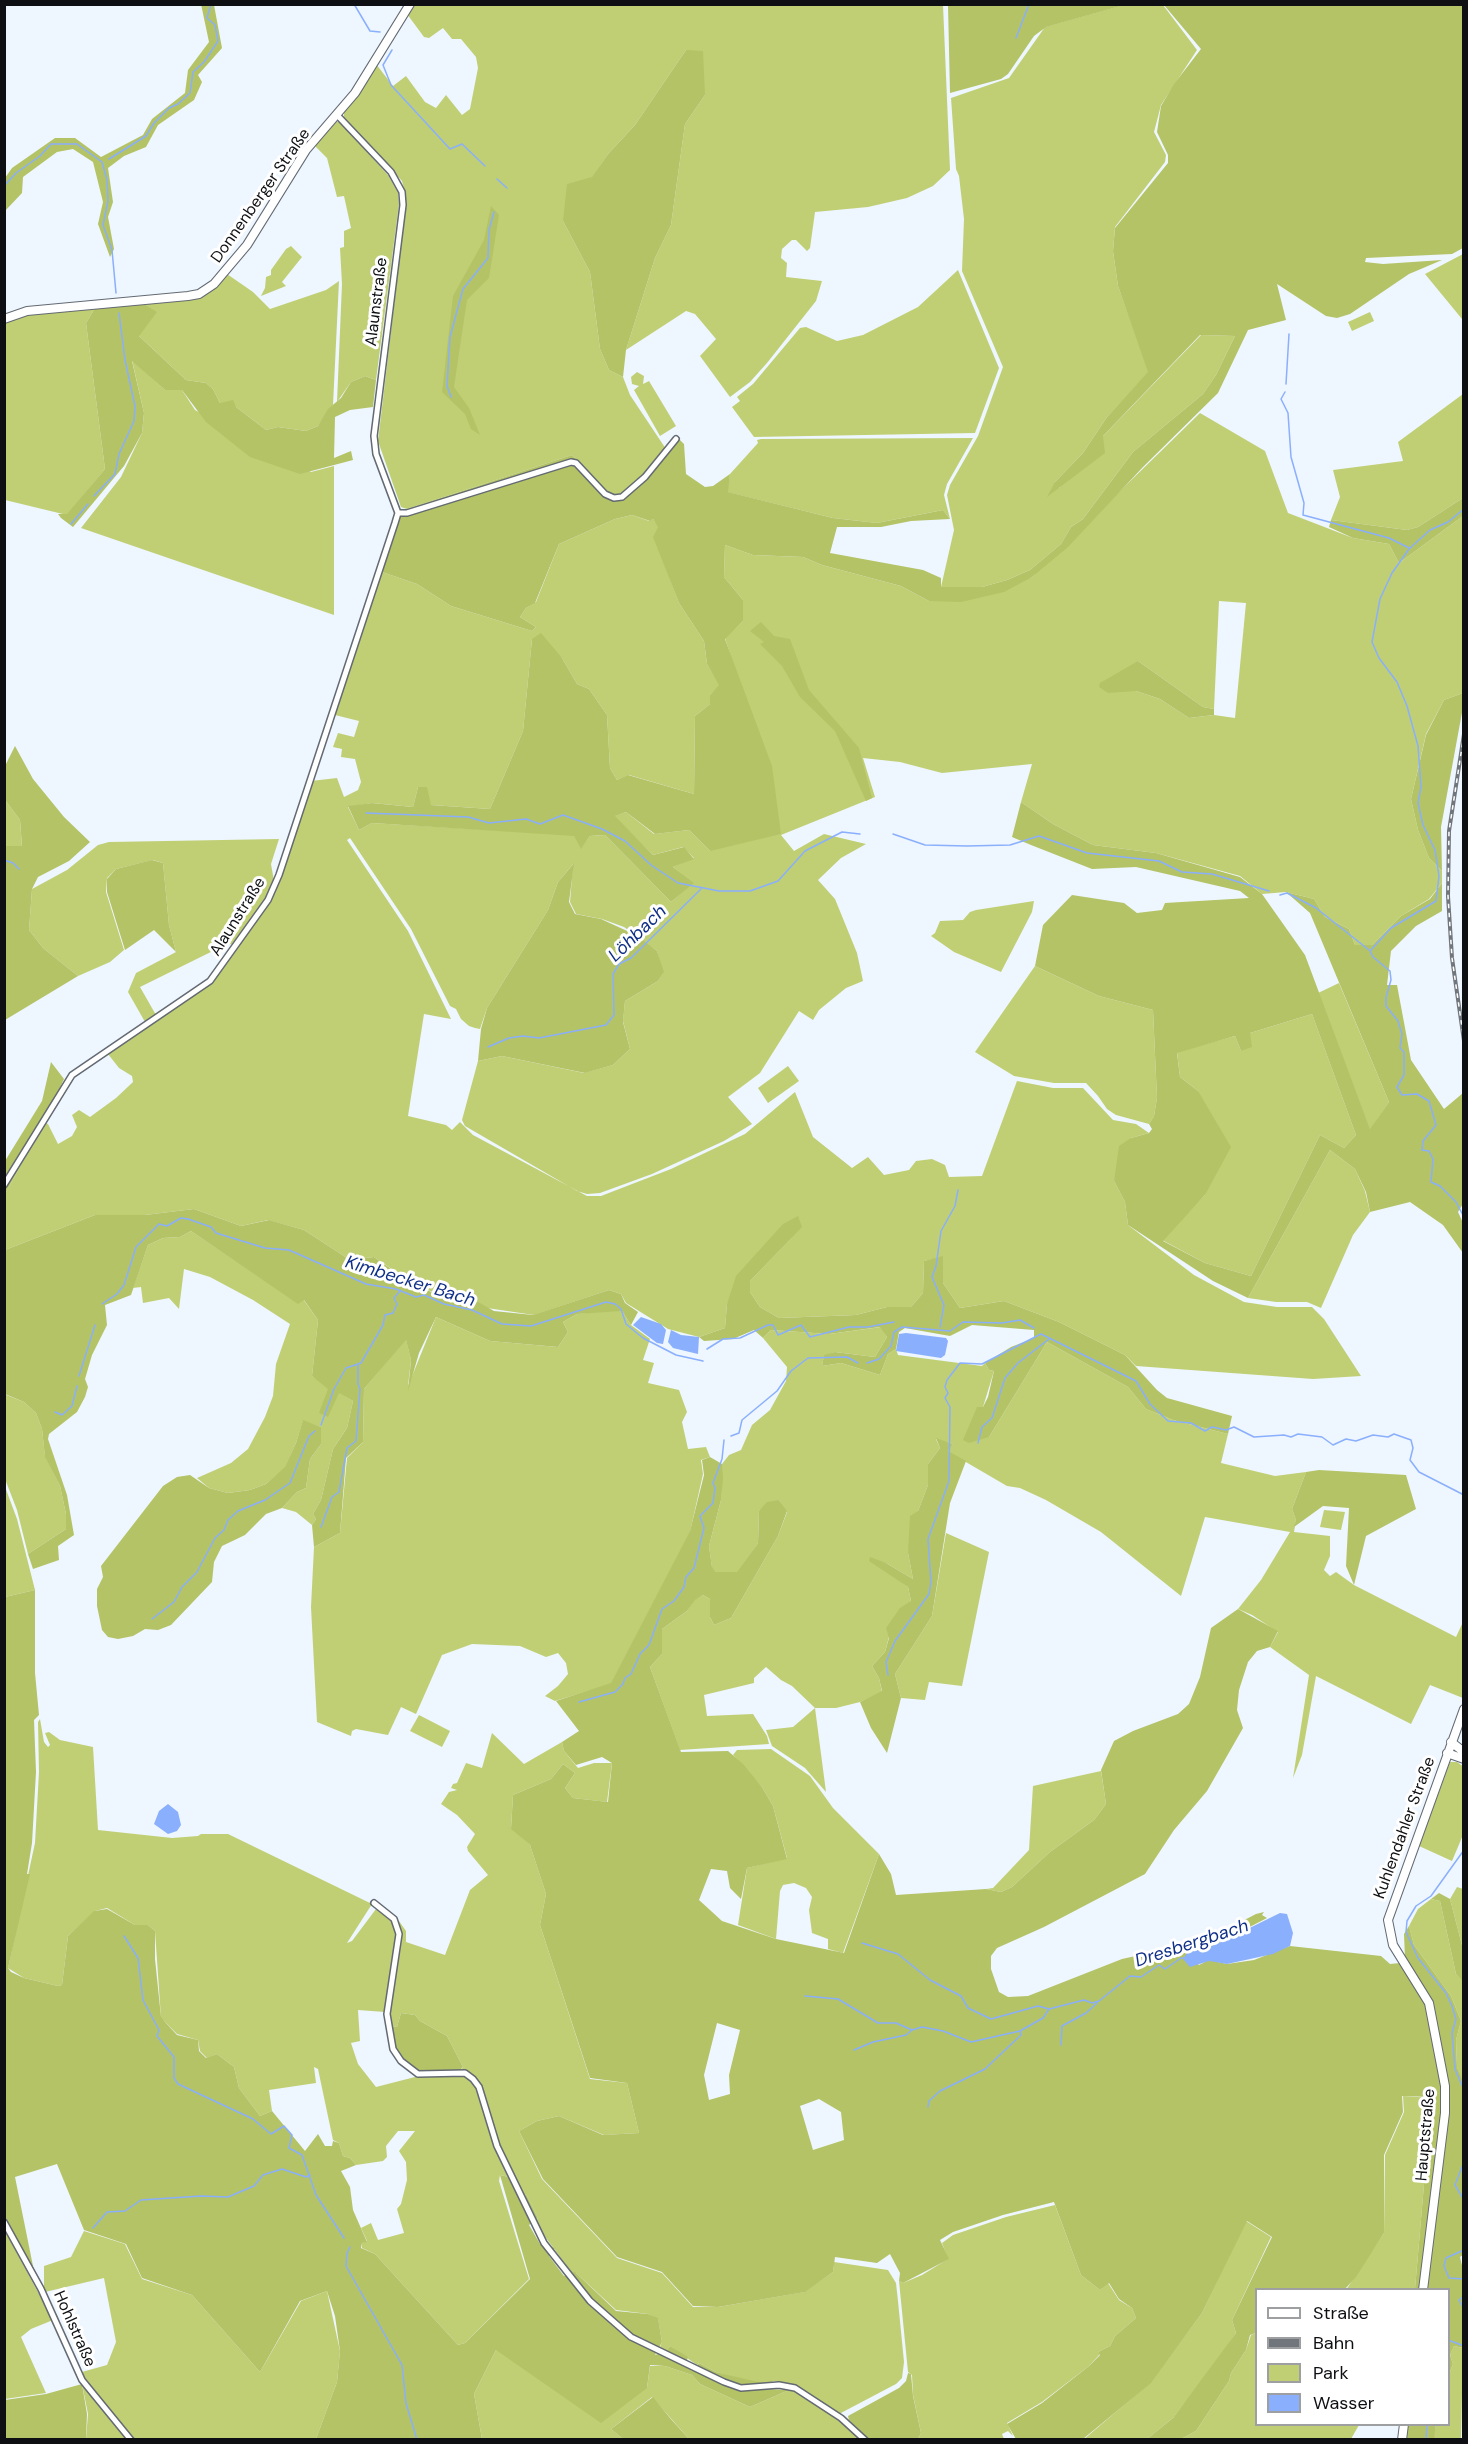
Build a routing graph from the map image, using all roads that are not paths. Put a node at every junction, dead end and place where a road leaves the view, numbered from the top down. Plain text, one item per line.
1 (410, 4) edge
2 (338, 115) junction
3 (4, 319) edge
4 (676, 439) dead end
5 (398, 513) junction
6 (4, 1185) edge
7 (1464, 1709) edge
8 (1451, 1742) junction
9 (1464, 1752) edge
10 (1447, 1753) junction
11 (1464, 1759) edge
12 (374, 1903) dead end
13 (1400, 1957) joint
14 (4, 2222) edge
15 (1423, 2288) edge
16 (131, 2439) edge
17 (865, 2439) edge

1 - 2 main road, Donnenberger Straße
2 - 3 main road, Donnenberger Straße
2 - 5 street, Alaunstraße
4 - 5 street
5 - 6 street, Alaunstraße
7 - 8 main road, Kuhlendahler Straße
8 - 9 main road
8 - 10 main road, Kuhlendahler Straße
10 - 11 main road
10 - 13 main road, Kuhlendahler Straße
12 - 17 street
13 - 15 main road, Hauptstraße
14 - 16 street, Hohlstraße

